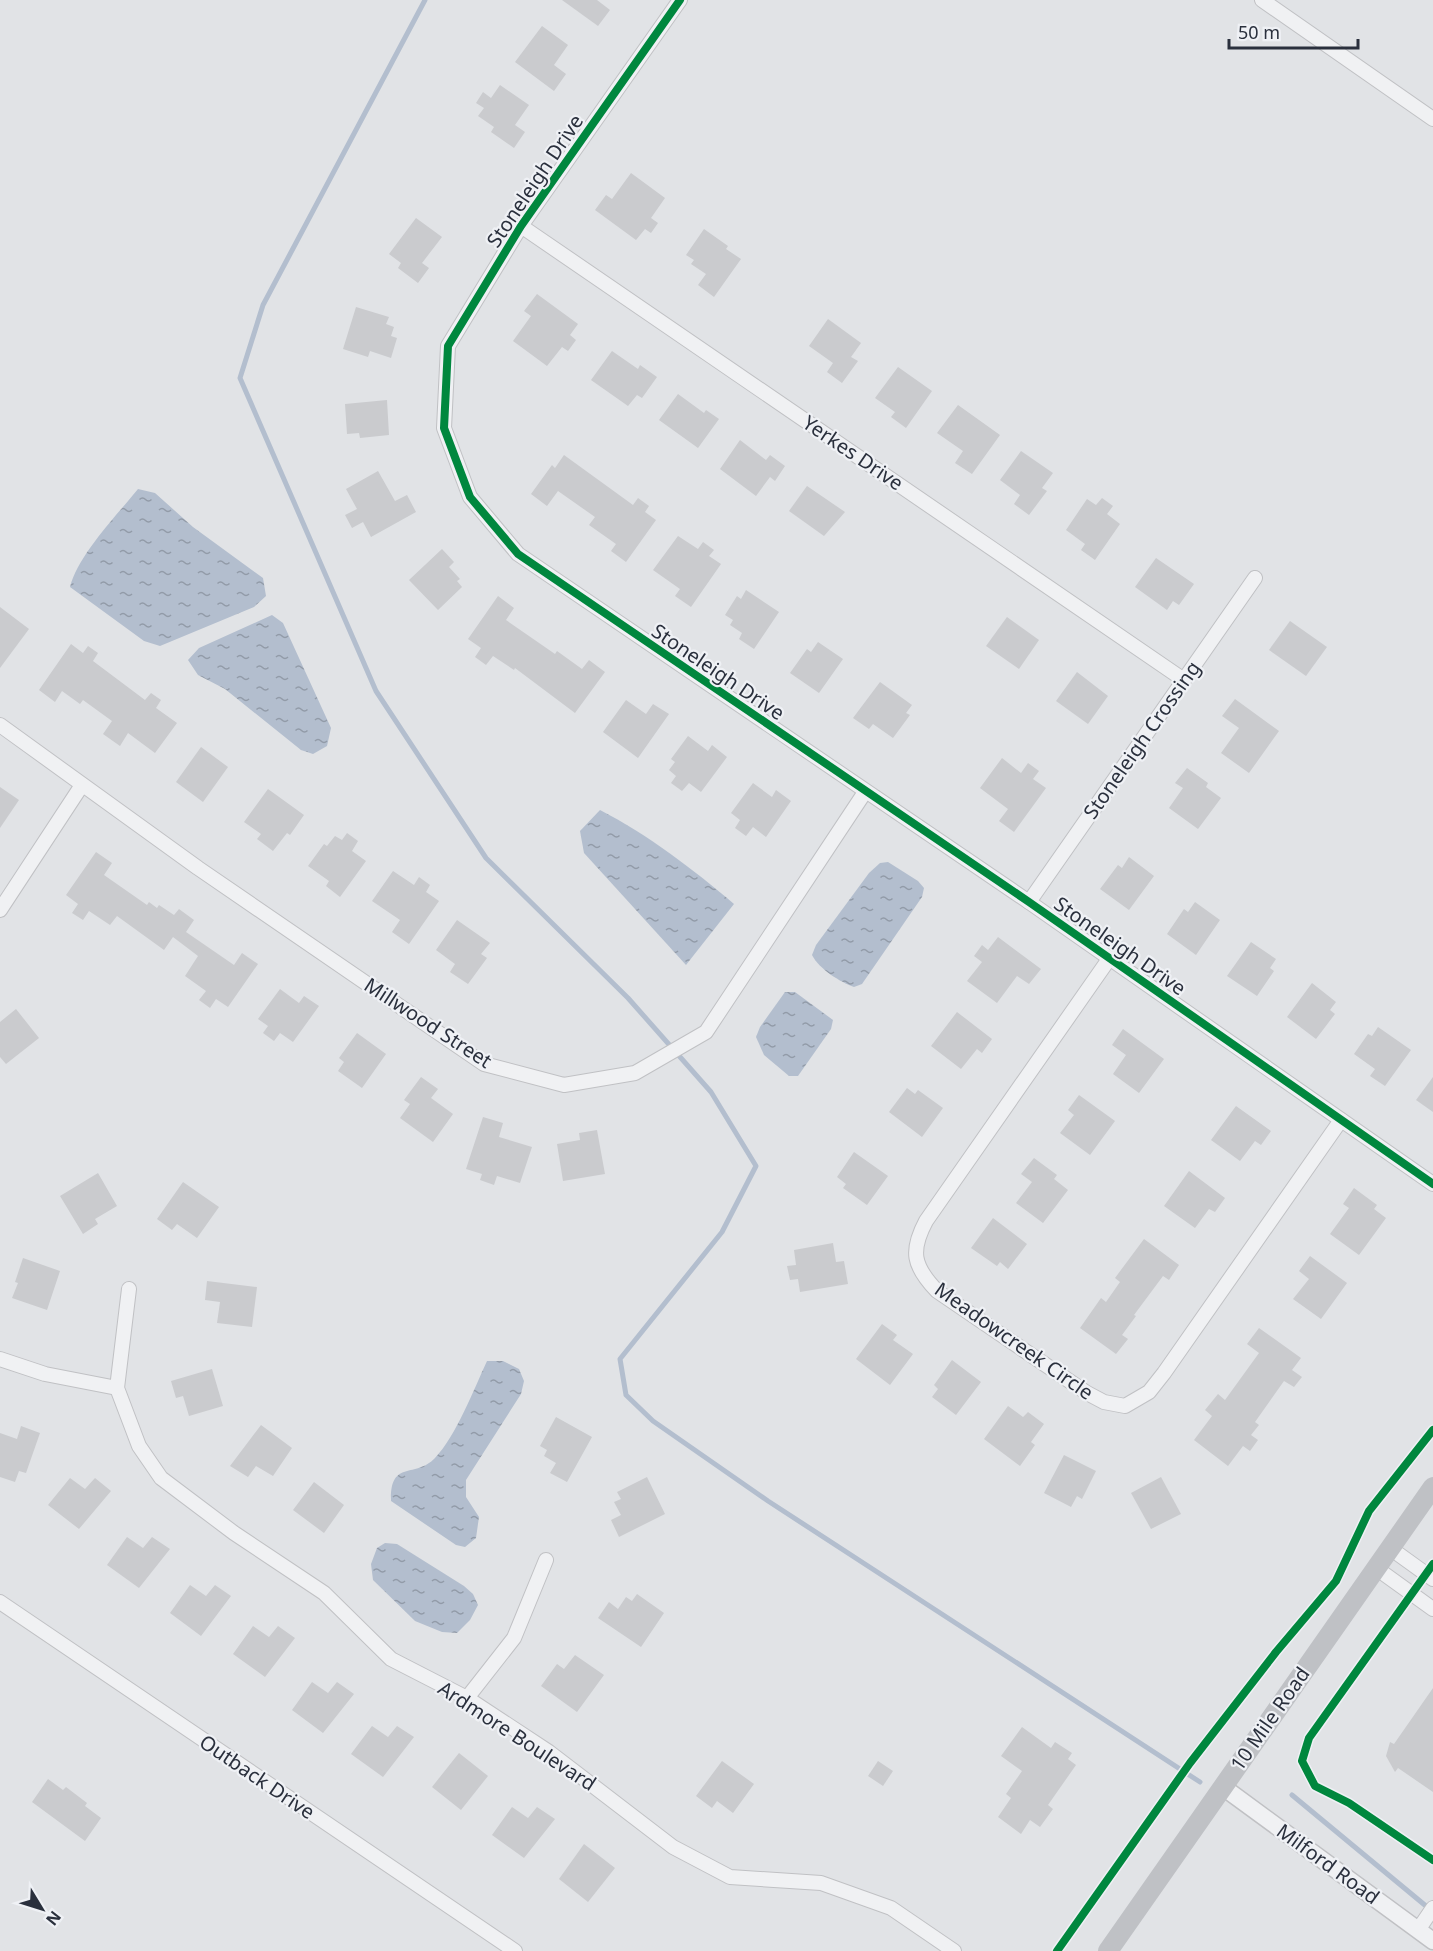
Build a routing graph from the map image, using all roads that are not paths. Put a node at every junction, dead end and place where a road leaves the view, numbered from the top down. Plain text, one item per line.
1 (680, 0) edge
2 (1262, 0) edge
3 (1433, 119) edge
4 (521, 226) junction
5 (1255, 579) dead end
6 (1184, 680) junction
7 (0, 725) edge
8 (82, 785) junction
9 (865, 792) junction
10 (1029, 902) junction
11 (0, 910) edge
12 (1109, 959) junction
13 (1341, 1120) junction
14 (1433, 1184) edge
15 (129, 1289) dead end
16 (0, 1359) edge
17 (117, 1388) junction
18 (1433, 1487) edge
19 (1390, 1548) junction
20 (546, 1560) dead end
21 (1376, 1568) junction
22 (1433, 1579) edge
23 (0, 1602) edge
24 (1433, 1609) edge
25 (467, 1698) junction
26 (1223, 1787) junction
27 (1433, 1908) edge
28 (1418, 1930) junction
29 (1433, 1941) edge
30 (515, 1951) edge
31 (954, 1951) edge
32 (1108, 1951) edge

1 - 4 street, Stoneleigh Drive
2 - 3 street
4 - 6 street, Yerkes Drive
4 - 9 street, Stoneleigh Drive
5 - 6 street, Stoneleigh Crossing
6 - 10 street, Stoneleigh Crossing
7 - 8 street, Millwood Street
8 - 9 street, Millwood Street
8 - 11 street
9 - 10 street, Stoneleigh Drive
10 - 12 street, Stoneleigh Drive
12 - 13 street, Stoneleigh Drive
12 - 13 street, Meadowcreek Circle
13 - 14 street, Stoneleigh Drive
15 - 17 street, Ardmore Boulevard
16 - 17 street
17 - 25 street, Ardmore Boulevard
18 - 19 main road, 10 Mile Road
19 - 21 main road, 10 Mile Road
19 - 22 street
20 - 25 street
21 - 24 street
21 - 26 main road, 10 Mile Road
23 - 30 street, Outback Drive
25 - 31 street, Ardmore Boulevard
26 - 28 street, Milford Road
26 - 32 main road, 10 Mile Road
27 - 28 street
28 - 29 street, Milford Road

